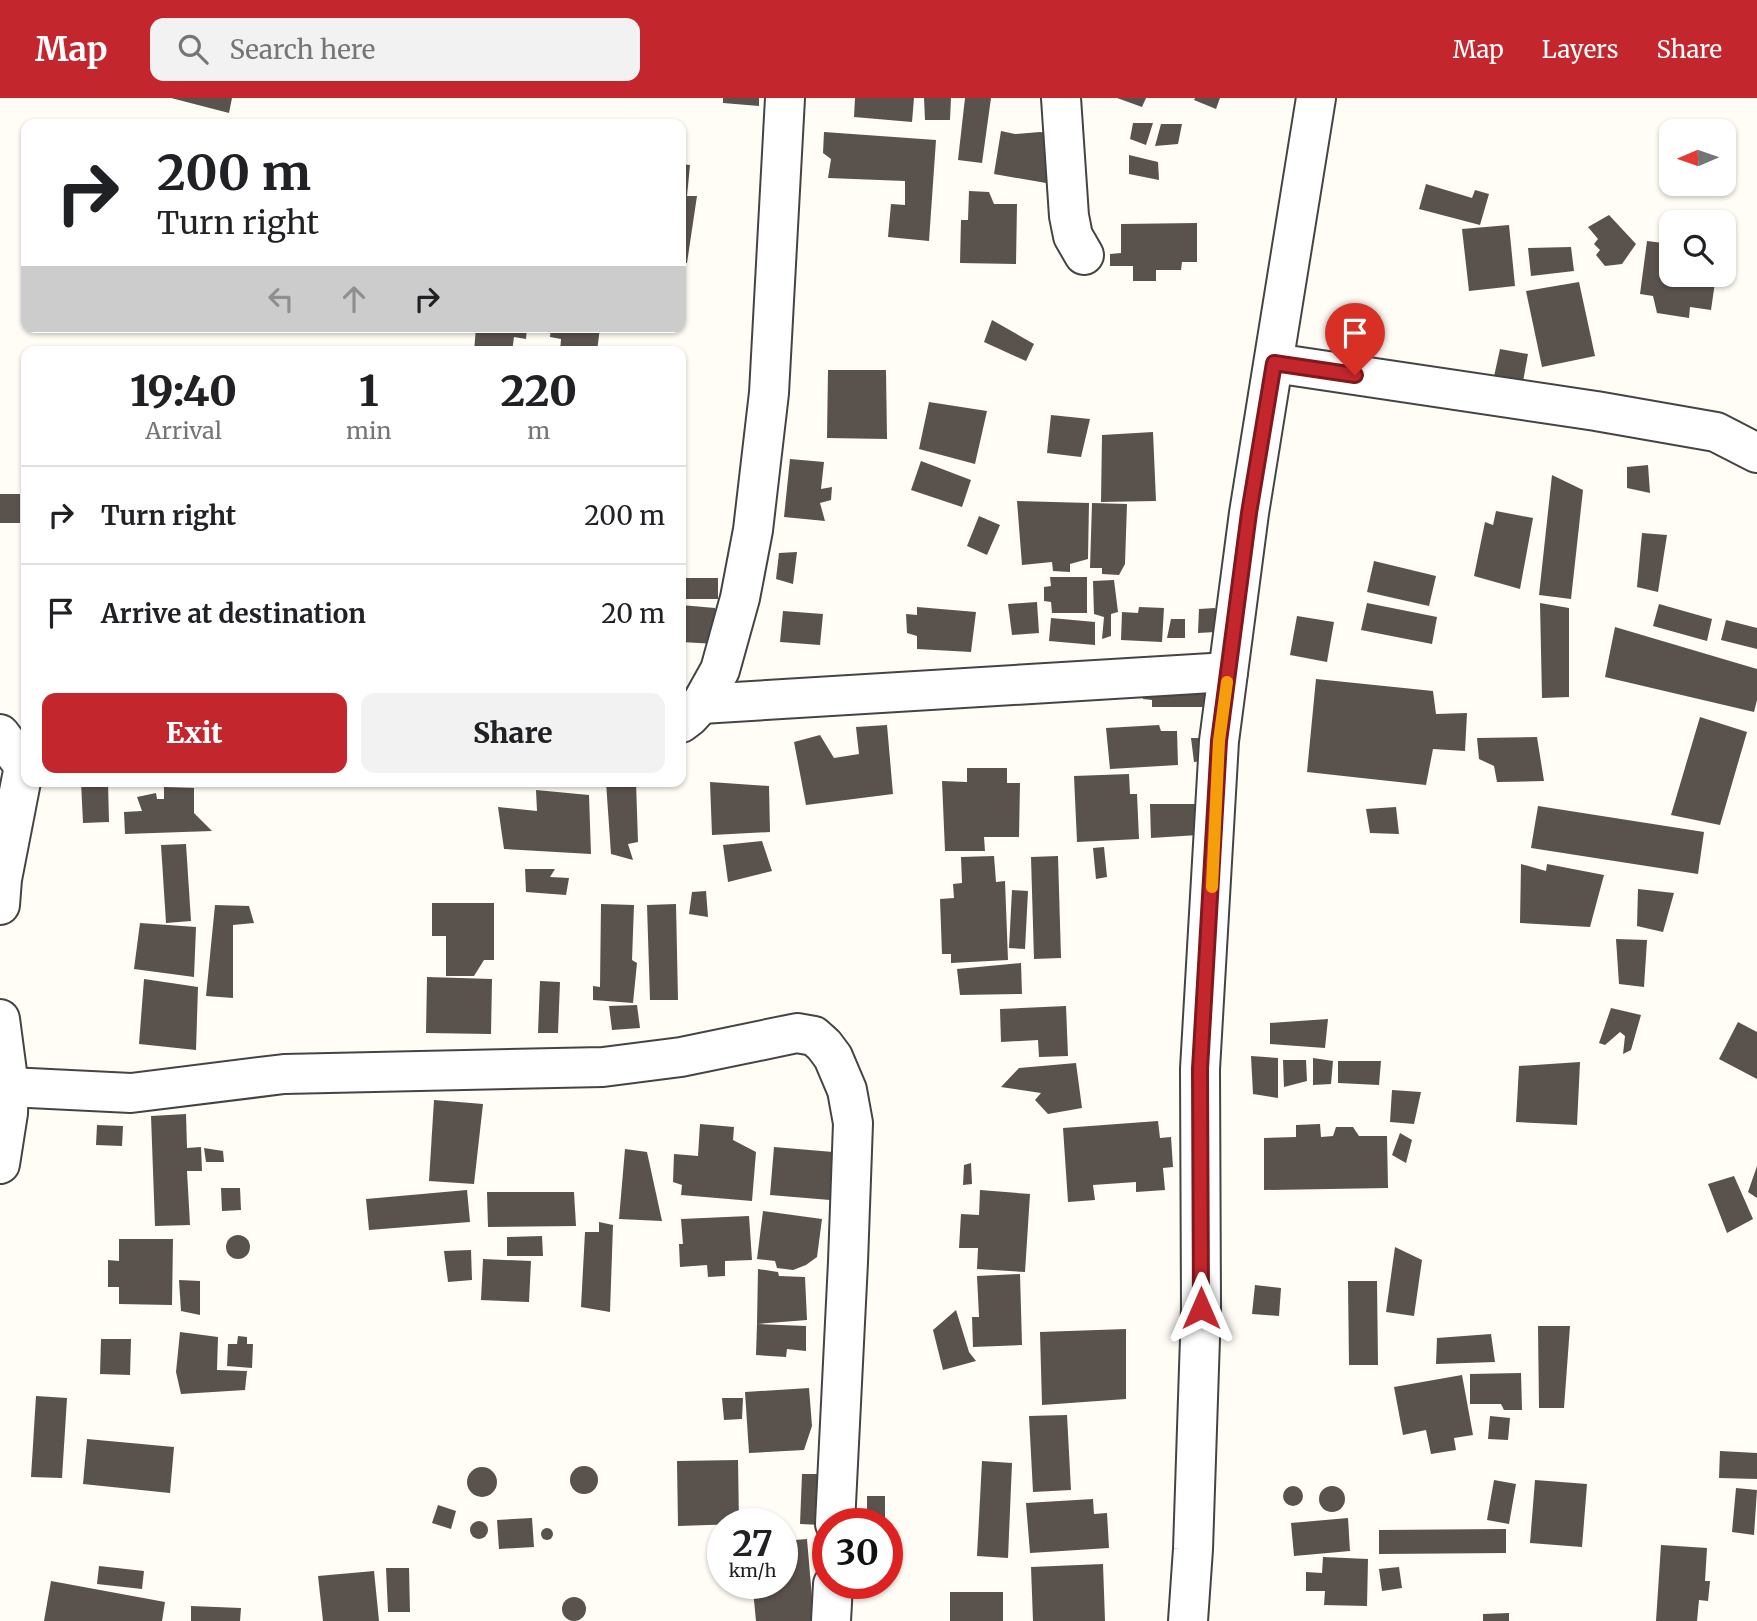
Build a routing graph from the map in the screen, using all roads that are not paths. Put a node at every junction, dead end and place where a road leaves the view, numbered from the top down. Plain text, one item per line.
1 (785, 98) edge
2 (1061, 98) edge
3 (1317, 98) edge
4 (1084, 255) dead end
5 (1274, 363) junction
6 (1757, 453) edge
7 (1228, 672) junction
8 (691, 714) edge
9 (0, 722) edge
10 (21, 724) edge
11 (0, 734) edge
12 (21, 761) edge
13 (21, 786) edge
14 (0, 905) edge
15 (0, 1019) edge
16 (9, 1087) junction
17 (0, 1164) edge
18 (836, 1508) edge
19 (832, 1599) edge
20 (831, 1621) edge
21 (1188, 1621) edge

1 - 8 street
2 - 4 street
3 - 5 street
5 - 6 street
5 - 7 street
7 - 8 street
7 - 21 street
9 - 10 street
11 - 12 street
13 - 14 street
15 - 16 street
16 - 17 street
16 - 18 street
19 - 20 street

